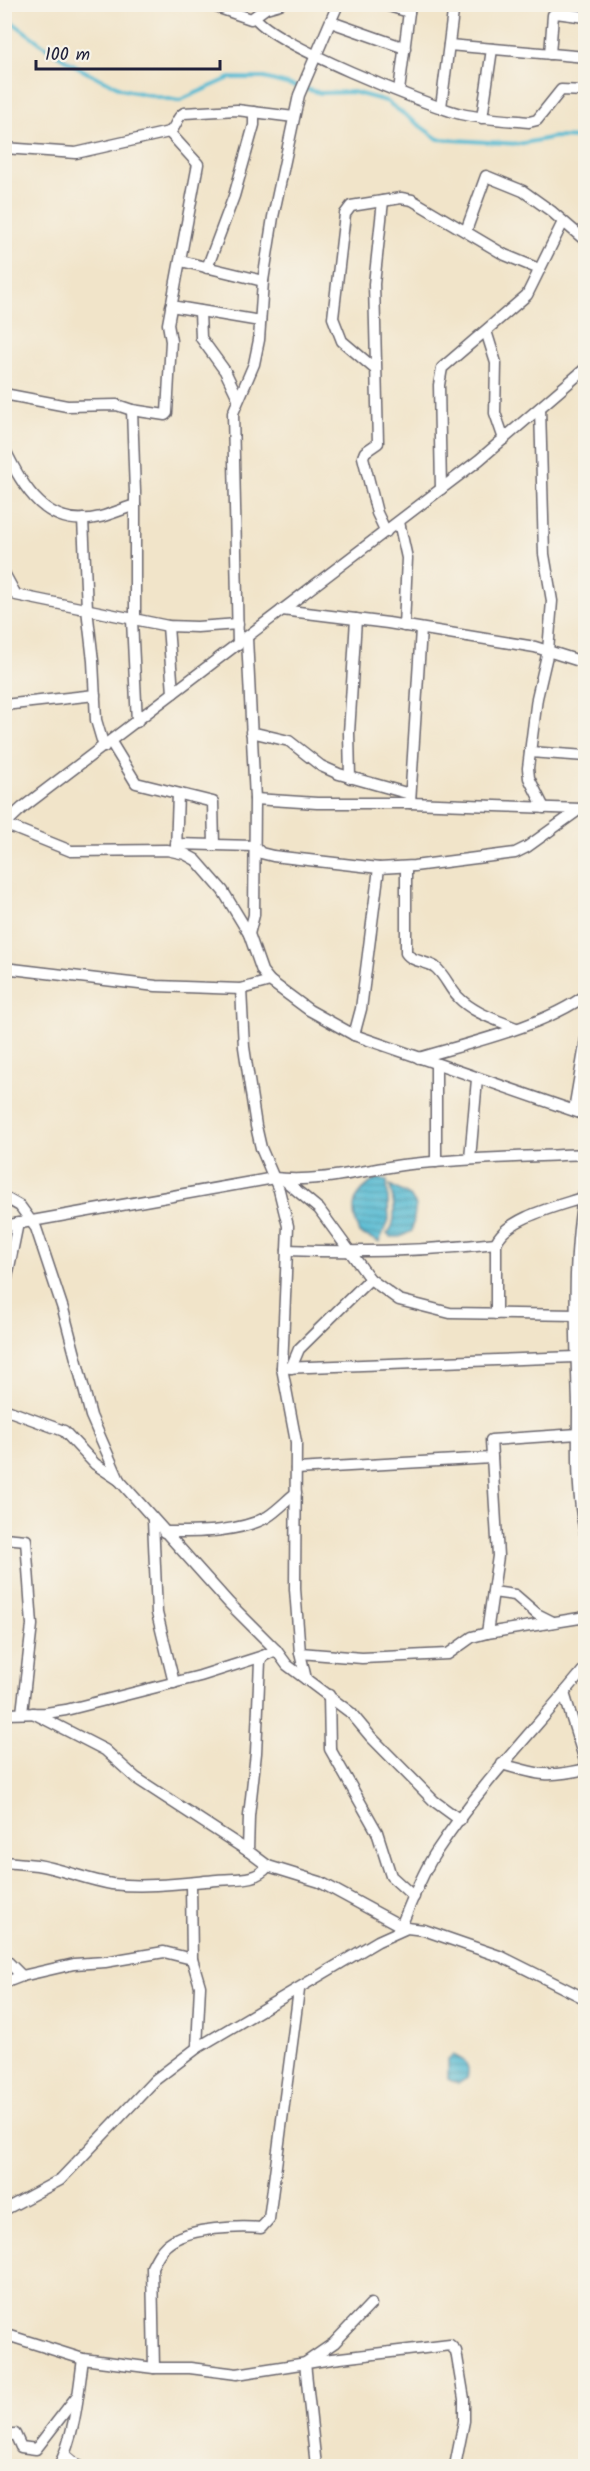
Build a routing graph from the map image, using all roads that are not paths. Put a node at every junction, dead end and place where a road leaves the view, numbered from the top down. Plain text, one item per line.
1 (208, 4) edge
2 (280, 4) edge
3 (338, 4) edge
4 (454, 4) edge
5 (383, 5) edge
6 (409, 8) edge
7 (255, 17) junction
8 (585, 17) edge
9 (331, 22) junction
10 (449, 45) junction
11 (405, 48) junction
12 (492, 49) junction
13 (550, 54) junction
14 (316, 56) junction
15 (585, 57) edge
16 (399, 91) junction
17 (585, 91) edge
18 (441, 107) junction
19 (254, 112) junction
20 (294, 117) junction
21 (482, 118) junction
22 (169, 132) junction
23 (4, 148) edge
24 (383, 201) junction
25 (563, 222) junction
26 (466, 231) junction
27 (585, 241) edge
28 (181, 261) junction
29 (207, 268) junction
30 (539, 269) junction
31 (263, 281) junction
32 (171, 306) junction
33 (200, 311) junction
34 (260, 321) junction
35 (486, 331) junction
36 (585, 368) edge
37 (375, 369) junction
38 (4, 394) edge
39 (238, 398) junction
40 (540, 408) junction
41 (132, 410) junction
42 (504, 439) junction
43 (4, 448) edge
44 (441, 489) junction
45 (135, 505) junction
46 (83, 519) junction
47 (399, 522) junction
48 (386, 532) junction
49 (4, 573) edge
50 (87, 609) junction
51 (282, 610) junction
52 (356, 619) junction
53 (132, 620) junction
54 (238, 624) junction
55 (168, 626) junction
56 (404, 626) junction
57 (421, 629) junction
58 (243, 642) junction
59 (548, 651) junction
60 (585, 663) edge
61 (173, 693) junction
62 (95, 695) junction
63 (4, 705) edge
64 (137, 722) junction
65 (251, 732) junction
66 (108, 744) junction
67 (530, 752) junction
68 (585, 756) edge
69 (350, 778) junction
70 (177, 794) junction
71 (255, 799) junction
72 (410, 799) junction
73 (544, 808) junction
74 (583, 809) edge
75 (5, 824) edge
76 (214, 845) junction
77 (254, 846) junction
78 (176, 847) junction
79 (406, 867) junction
80 (379, 868) junction
81 (249, 934) junction
82 (4, 968) edge
83 (270, 981) junction
84 (241, 990) junction
85 (585, 995) edge
86 (516, 1028) junction
87 (354, 1035) junction
88 (585, 1039) edge
89 (419, 1058) junction
90 (436, 1064) junction
91 (477, 1079) junction
92 (574, 1110) junction
93 (585, 1115) edge
94 (585, 1154) edge
95 (471, 1159) junction
96 (436, 1162) junction
97 (279, 1179) junction
98 (585, 1182) edge
99 (4, 1197) edge
100 (582, 1198) junction
101 (31, 1220) junction
102 (18, 1223) junction
103 (4, 1226) edge
104 (496, 1243) junction
105 (287, 1250) junction
106 (350, 1252) junction
107 (584, 1257) edge
108 (370, 1279) junction
109 (4, 1292) edge
110 (496, 1314) junction
111 (576, 1316) junction
112 (575, 1357) junction
113 (286, 1368) junction
114 (581, 1387) edge
115 (5, 1410) edge
116 (578, 1434) junction
117 (492, 1458) junction
118 (582, 1458) edge
119 (296, 1469) junction
120 (119, 1480) junction
121 (296, 1493) junction
122 (153, 1520) junction
123 (164, 1532) junction
124 (585, 1537) edge
125 (4, 1538) edge
126 (493, 1592) junction
127 (585, 1617) edge
128 (554, 1622) junction
129 (487, 1633) junction
130 (276, 1650) junction
131 (300, 1653) junction
132 (263, 1656) junction
133 (585, 1667) edge
134 (306, 1679) junction
135 (174, 1683) junction
136 (564, 1693) junction
137 (329, 1695) junction
138 (28, 1713) junction
139 (4, 1714) edge
140 (580, 1727) edge
141 (502, 1764) junction
142 (585, 1764) edge
143 (585, 1768) edge
144 (460, 1820) junction
145 (248, 1851) junction
146 (4, 1862) edge
147 (268, 1866) junction
148 (191, 1884) junction
149 (414, 1897) junction
150 (398, 1930) junction
151 (4, 1958) edge
152 (192, 1959) junction
153 (22, 1976) junction
154 (4, 1983) edge
155 (298, 1990) junction
156 (585, 1998) edge
157 (197, 2048) junction
158 (4, 2210) edge
159 (371, 2304) dead end
160 (4, 2334) edge
161 (83, 2359) junction
162 (305, 2363) junction
163 (154, 2368) junction
164 (79, 2393) junction
165 (4, 2434) edge
166 (65, 2455) junction
167 (59, 2466) edge
168 (78, 2466) edge
169 (316, 2466) edge
170 (455, 2466) edge

1 - 7 street
2 - 7 street
3 - 9 street
4 - 10 street
5 - 6 street
6 - 11 street
7 - 14 street
8 - 13 street
9 - 11 street
9 - 14 street
10 - 12 street
10 - 18 street
11 - 16 street
12 - 13 street
12 - 21 street
13 - 15 street
14 - 16 street
14 - 20 street
16 - 18 street
17 - 21 street
18 - 21 street
19 - 20 street
19 - 22 street
19 - 29 street
20 - 31 street
22 - 23 street
22 - 28 street
24 - 26 street
24 - 37 street
24 - 37 street
25 - 26 street
25 - 27 street
25 - 30 street
26 - 30 street
28 - 29 street
28 - 32 street
29 - 31 street
30 - 35 street
31 - 34 street
32 - 33 street
32 - 41 street
33 - 34 street
33 - 39 street
34 - 39 street
35 - 42 street
35 - 44 street
36 - 40 street
37 - 48 street
38 - 41 street
39 - 54 street
40 - 42 street
40 - 59 street
41 - 45 street
42 - 44 street
43 - 46 street
44 - 47 street
45 - 46 street
45 - 53 street
46 - 50 street
47 - 48 street
47 - 56 street
48 - 51 street
49 - 50 street
50 - 53 street
50 - 62 street
51 - 52 street
51 - 58 street
52 - 56 street
52 - 69 street
53 - 55 street
53 - 64 street
54 - 55 street
54 - 58 street
55 - 61 street
56 - 57 street
57 - 59 street
57 - 72 street
58 - 61 street
58 - 65 street
59 - 60 street
59 - 67 street
61 - 64 street
62 - 63 street
62 - 66 street
64 - 66 street
65 - 69 street
65 - 71 street
66 - 70 street
66 - 75 street
67 - 68 street
67 - 73 street
69 - 72 street
70 - 76 street
70 - 78 street
71 - 72 street
71 - 77 street
72 - 73 street
73 - 74 street
74 - 79 street
75 - 78 street
76 - 77 street
76 - 78 street
77 - 80 street
77 - 81 street
78 - 81 street
79 - 80 street
79 - 86 street
80 - 87 street
81 - 83 street
82 - 84 street
83 - 84 street
83 - 87 street
84 - 97 street
85 - 86 street
86 - 89 street
87 - 89 street
88 - 92 street
89 - 90 street
90 - 91 street
90 - 96 street
91 - 92 street
91 - 95 street
92 - 93 street
94 - 95 street
95 - 96 street
96 - 97 street
97 - 101 street
97 - 105 street
97 - 106 street
98 - 100 street
99 - 101 street
100 - 104 street
100 - 107 street
101 - 102 street
101 - 120 street
102 - 103 street
102 - 109 street
104 - 106 street
104 - 110 street
105 - 106 street
105 - 113 street
106 - 108 street
107 - 111 street
108 - 110 street
108 - 113 street
110 - 111 street
111 - 112 street
112 - 113 street
112 - 114 street
113 - 119 street
114 - 116 street
115 - 120 street
116 - 117 street
116 - 118 street
117 - 119 street
117 - 126 street
118 - 124 street
119 - 121 street
120 - 122 street
121 - 123 street
121 - 131 street
122 - 123 street
122 - 135 street
123 - 130 street
125 - 138 street
126 - 128 street
126 - 129 street
127 - 128 street
128 - 129 street
129 - 131 street
130 - 132 street
130 - 134 street
131 - 134 street
132 - 135 street
132 - 145 street
133 - 136 street
134 - 137 street
135 - 138 street
136 - 140 street
136 - 141 street
137 - 144 street
137 - 149 street
138 - 139 street
138 - 145 street
140 - 142 street
141 - 143 street
141 - 144 street
144 - 149 street
145 - 147 street
146 - 148 street
147 - 148 street
147 - 150 street
148 - 152 street
149 - 150 street
150 - 155 street
150 - 156 street
151 - 153 street
152 - 153 street
152 - 157 street
153 - 154 street
155 - 157 street
155 - 163 street
157 - 158 street
159 - 162 street
160 - 161 street
161 - 163 street
161 - 164 street
162 - 163 street
162 - 169 street
162 - 170 street
164 - 165 street
164 - 166 street
166 - 167 street
166 - 168 street

